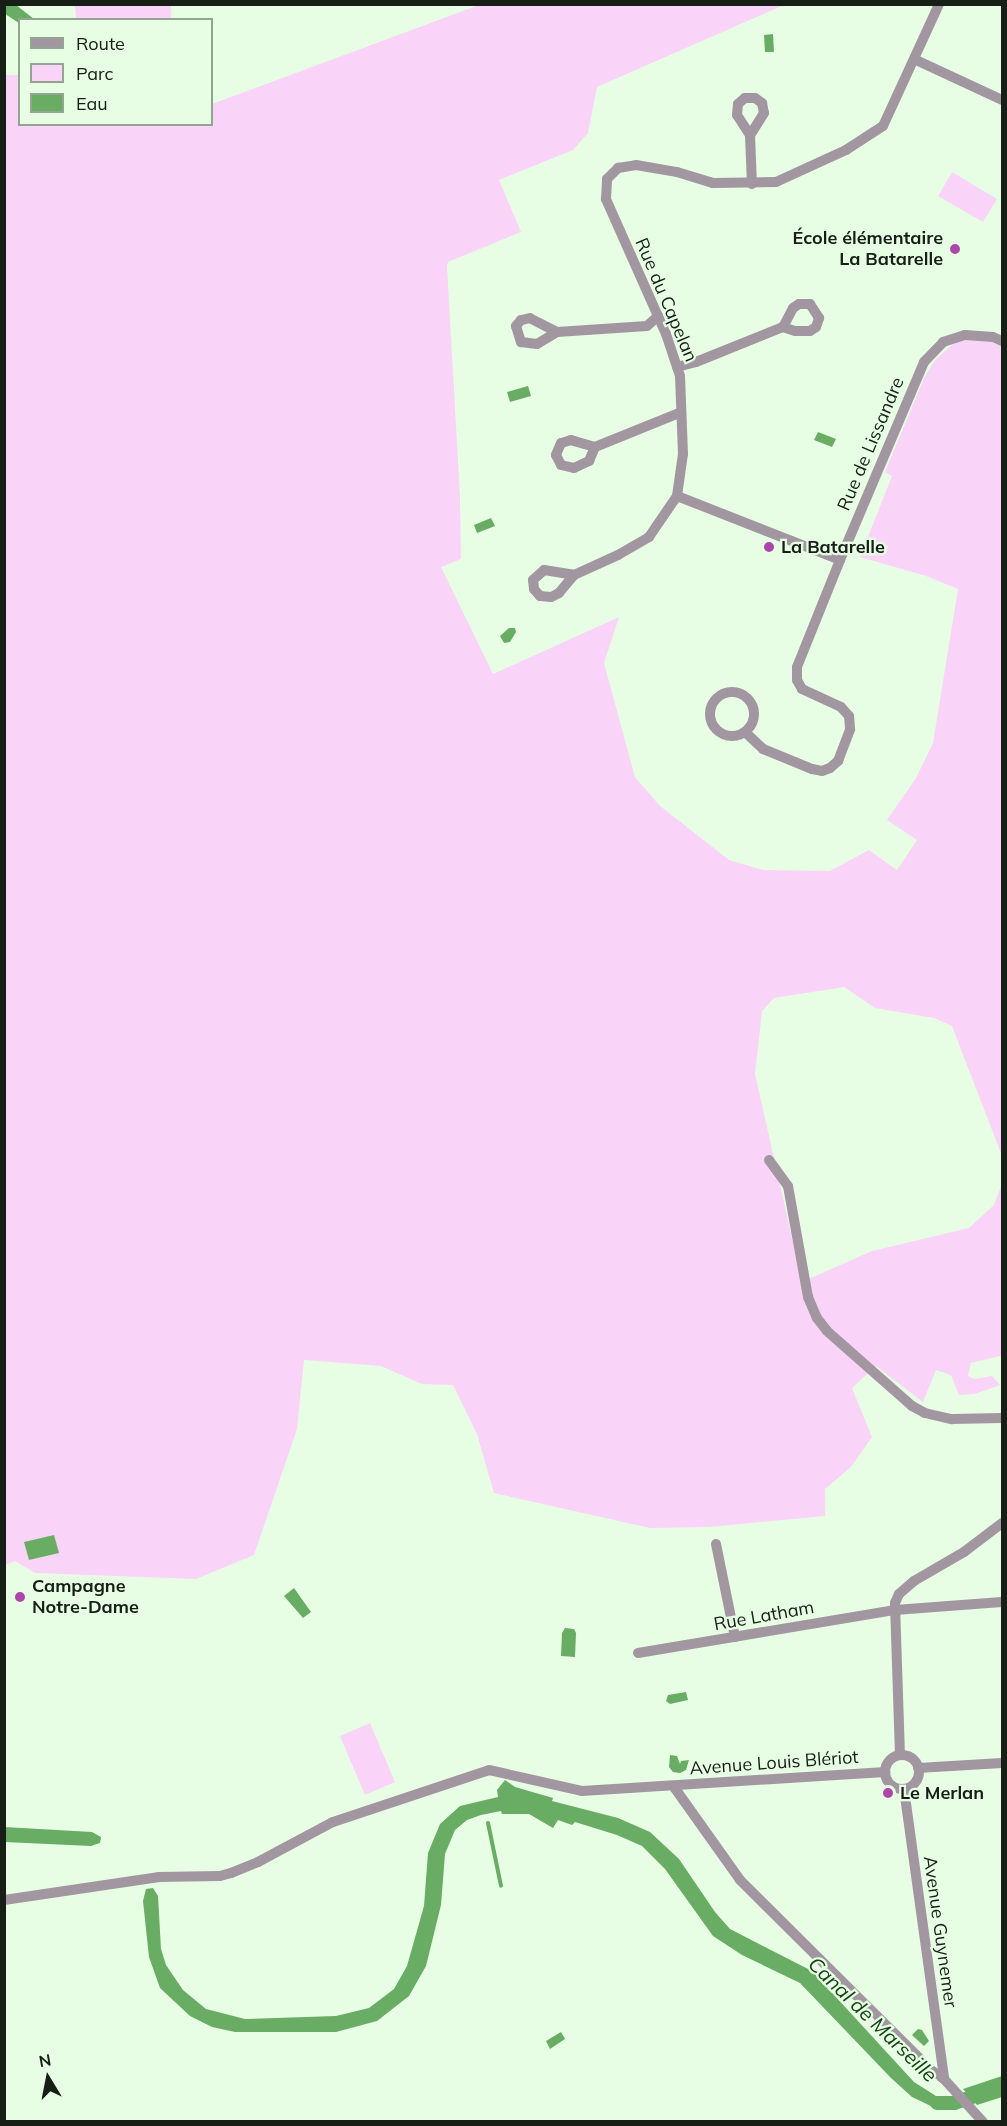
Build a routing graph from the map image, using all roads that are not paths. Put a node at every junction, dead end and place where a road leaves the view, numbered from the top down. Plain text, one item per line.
1 (939, 4) edge
2 (916, 60) junction
3 (1002, 101) edge
4 (750, 135) dead end
5 (752, 184) junction
6 (658, 316) junction
7 (783, 327) dead end
8 (557, 332) dead end
9 (1002, 341) edge
10 (677, 367) junction
11 (679, 413) junction
12 (595, 447) dead end
13 (677, 496) junction
14 (840, 560) junction
15 (574, 575) dead end
16 (745, 732) junction
17 (769, 1160) dead end
18 (1002, 1418) edge
19 (1002, 1523) edge
20 (716, 1544) dead end
21 (1002, 1602) edge
22 (895, 1610) junction
23 (735, 1637) junction
24 (638, 1653) dead end
25 (900, 1755) junction
26 (1002, 1763) edge
27 (918, 1768) junction
28 (880, 1772) junction
29 (674, 1787) junction
30 (904, 1790) junction
31 (4, 1900) edge
32 (944, 2079) junction
33 (980, 2119) edge

1 - 2 street
2 - 3 street
2 - 5 street
4 - 5 street
5 - 6 street, Rue du Capelan
6 - 8 street
6 - 10 street, Rue du Capelan
7 - 10 street
9 - 14 street, Rue de Lissandre
10 - 11 street, Rue du Capelan
11 - 12 street
11 - 13 street, Rue du Capelan
13 - 14 street
13 - 15 street, Rue du Capelan
14 - 16 street, Rue de Lissandre
16 - 16 street
17 - 18 street
19 - 22 street
20 - 23 street
21 - 22 street, Rue Latham
22 - 23 street, Rue Latham
22 - 25 street
23 - 24 street, Rue Latham
25 - 27 street
25 - 28 street
26 - 27 street
27 - 30 street
28 - 29 street, Avenue Louis Blériot
28 - 30 street
29 - 31 street, Avenue Louis Blériot
29 - 32 street
30 - 32 street, Avenue Guynemer
32 - 33 street

